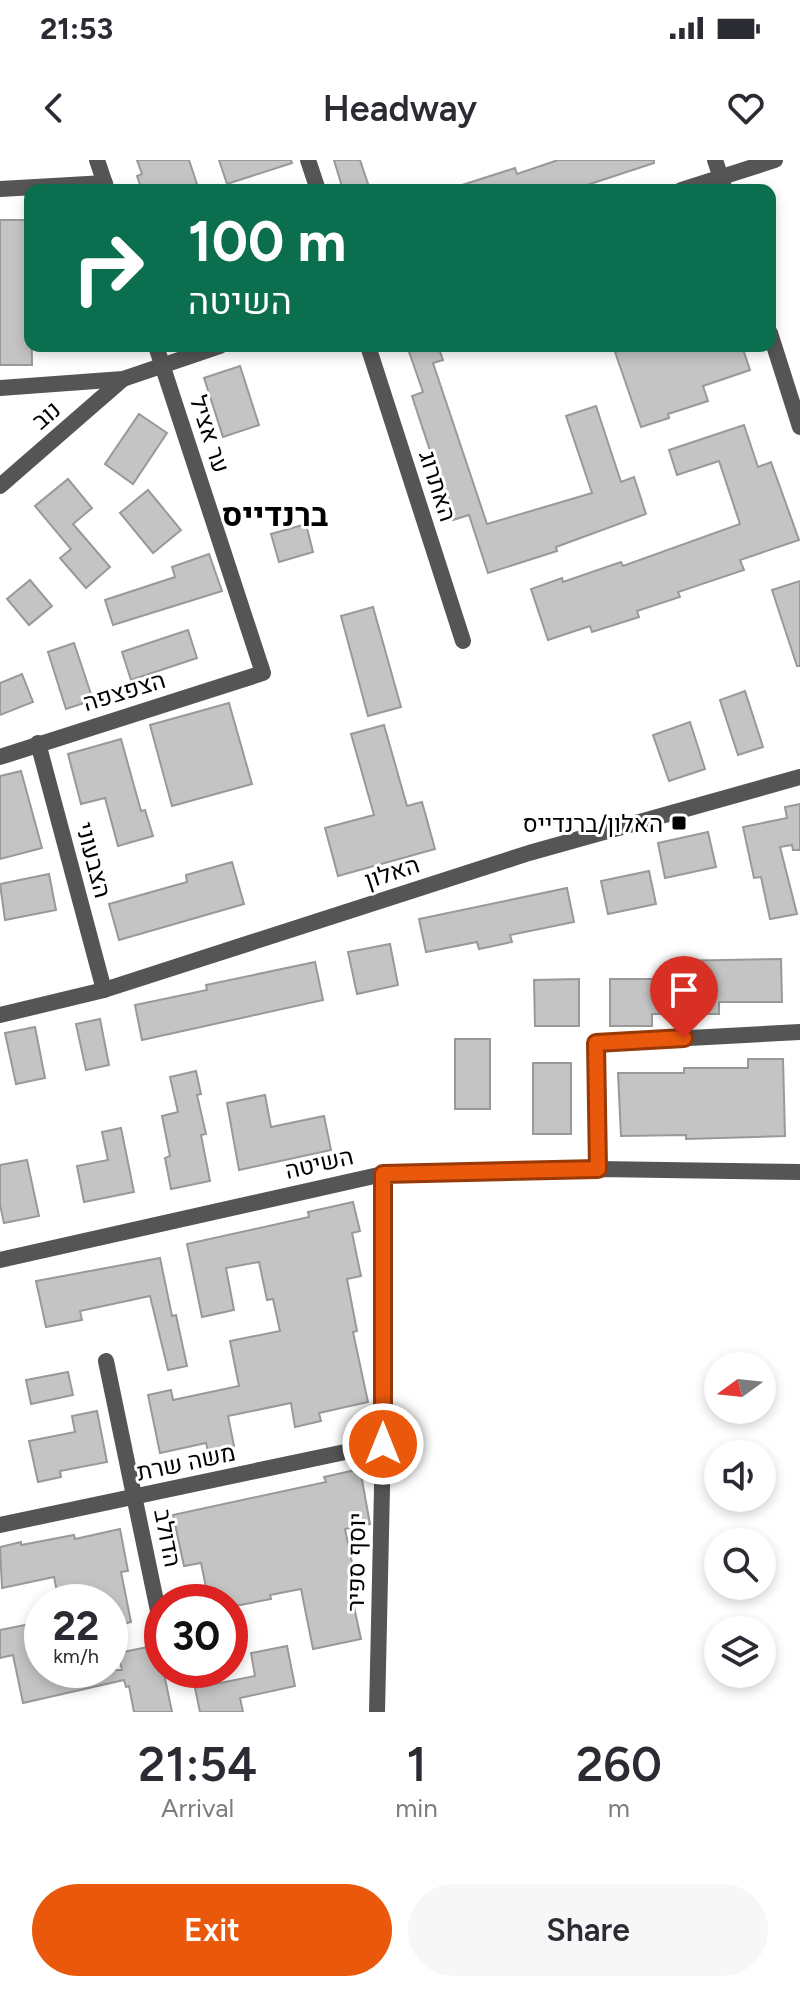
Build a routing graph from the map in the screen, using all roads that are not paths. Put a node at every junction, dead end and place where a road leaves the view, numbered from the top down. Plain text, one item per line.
1 (97, 160) edge
2 (308, 160) edge
3 (715, 160) edge
4 (775, 160) edge
5 (723, 183) edge
6 (105, 184) edge
7 (316, 184) edge
8 (24, 188) edge
9 (0, 189) edge
10 (158, 352) edge
11 (203, 352) edge
12 (370, 352) edge
13 (776, 352) edge
14 (162, 366) junction
15 (123, 379) junction
16 (0, 388) edge
17 (800, 427) edge
18 (0, 486) edge
19 (463, 641) dead end
20 (263, 673) joint
21 (38, 743) junction
22 (0, 757) edge
23 (800, 777) edge
24 (104, 990) junction
25 (0, 1015) edge
26 (800, 1032) edge
27 (598, 1169) junction
28 (800, 1172) edge
29 (383, 1174) junction
30 (0, 1260) edge
31 (106, 1361) dead end
32 (383, 1444) junction
33 (135, 1497) junction
34 (0, 1525) edge
35 (153, 1584) edge
36 (377, 1712) edge

1 - 6 street
2 - 7 street
3 - 5 street
4 - 5 street
8 - 9 street
10 - 14 street, ער אציל
11 - 14 street
12 - 19 street, האתרוג
13 - 17 street
14 - 15 street
14 - 20 street, ער אציל
15 - 16 street
15 - 18 street, נוב
20 - 21 street, הצפצפה
21 - 22 street, הצפצפה
21 - 24 street, הצבעוני
23 - 24 street, האלון
24 - 25 street, האלון
26 - 27 street
27 - 28 street, השיטה
27 - 29 street, השיטה
29 - 30 street, השיטה
29 - 32 street, יוסף ספיר
31 - 33 street, הדולב
32 - 33 street, משה שרת
32 - 36 street, יוסף ספיר
33 - 34 street, משה שרת
33 - 35 street, הדולב

